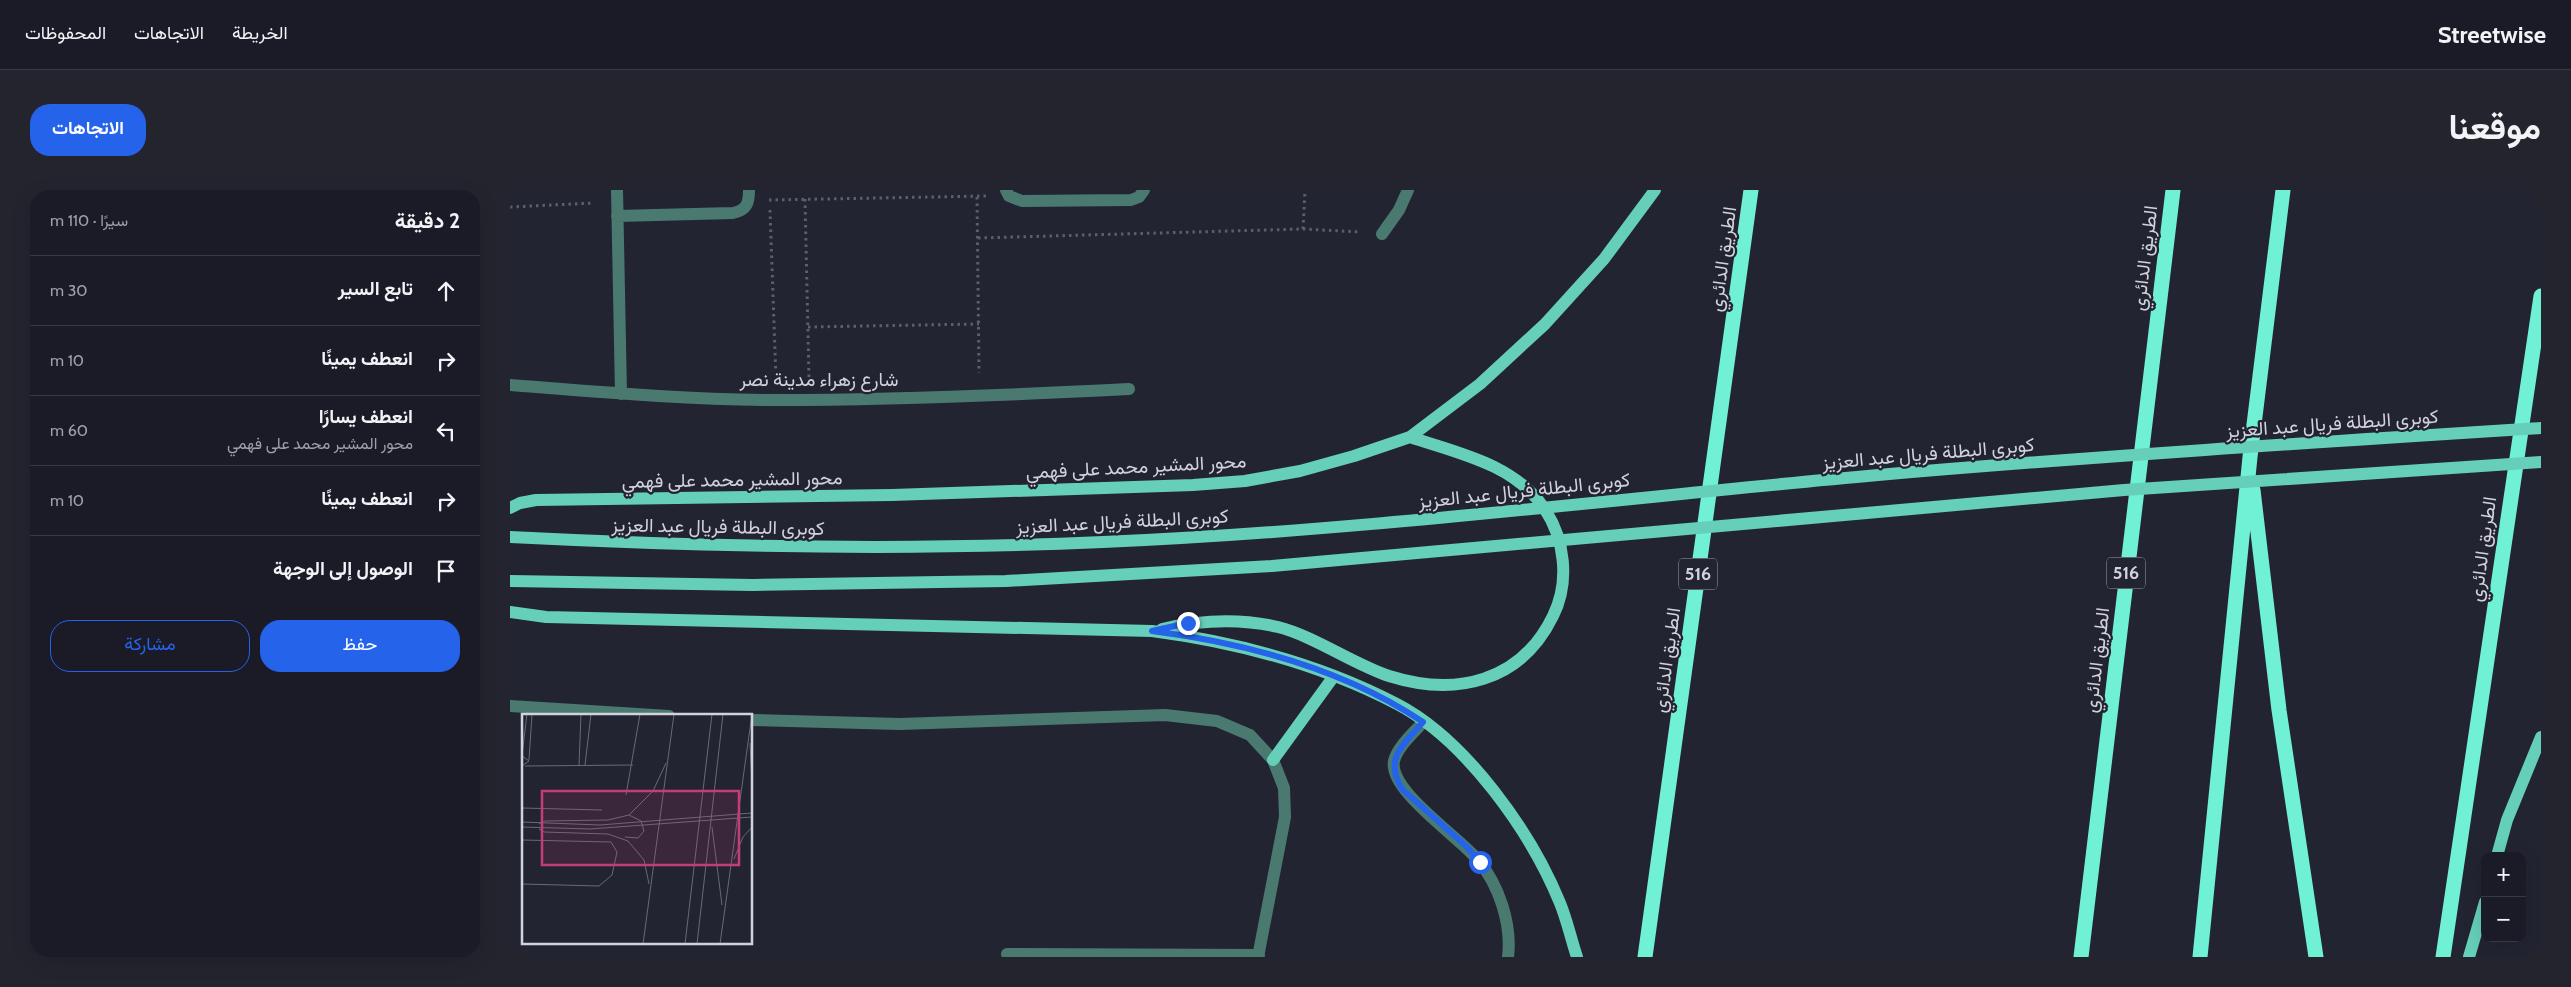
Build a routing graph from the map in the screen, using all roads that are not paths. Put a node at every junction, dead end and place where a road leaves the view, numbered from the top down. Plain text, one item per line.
1 (1144, 190) edge
2 (1408, 190) edge
3 (1655, 190) edge
4 (1751, 190) edge
5 (2173, 190) edge
6 (2283, 190) edge
7 (1007, 193) edge
8 (749, 195) edge
9 (617, 196) edge
10 (617, 216) junction
11 (1382, 234) road end
12 (2541, 296) edge
13 (510, 385) edge
14 (1129, 389) dead end
15 (621, 394) junction
16 (2541, 428) edge
17 (1410, 437) junction
18 (2250, 457) junction
19 (2541, 462) edge
20 (510, 508) edge
21 (510, 537) edge
22 (510, 581) edge
23 (510, 612) edge
24 (1152, 631) junction
25 (1334, 676) junction
26 (510, 706) edge
27 (637, 714) edge
28 (752, 720) edge
29 (1423, 722) junction
30 (2541, 737) edge
31 (1273, 760) junction
32 (2498, 852) edge
33 (2481, 916) edge
34 (1007, 954) dead end
35 (1258, 956) edge
36 (1508, 957) edge
37 (1577, 957) edge
38 (1645, 957) edge
39 (2081, 957) edge
40 (2200, 957) edge
41 (2316, 957) edge
42 (2443, 957) edge
43 (2469, 957) edge

1 - 7 street
2 - 11 street
3 - 17 main road, محور المشير محمد على فهمي
4 - 38 highway, الطريق الدائري / 516
5 - 39 highway, الطريق الدائري / 516
6 - 18 highway
8 - 10 street
9 - 10 street
10 - 15 street
12 - 42 highway, الطريق الدائري
13 - 15 street, شارع زهراء مدينة نصر
14 - 15 street, شارع زهراء مدينة نصر
16 - 21 main road, كوبرى البطلة فريال عبد العزيز, bridge
17 - 20 main road, محور المشير محمد على فهمي
17 - 24 main road
18 - 40 highway
18 - 41 highway
19 - 22 main road, bridge
23 - 24 main road
24 - 25 main road
25 - 29 main road
25 - 31 main road
26 - 27 street
28 - 31 street
29 - 36 street
29 - 37 main road
30 - 32 main road
31 - 35 street
33 - 43 main road
34 - 35 street

